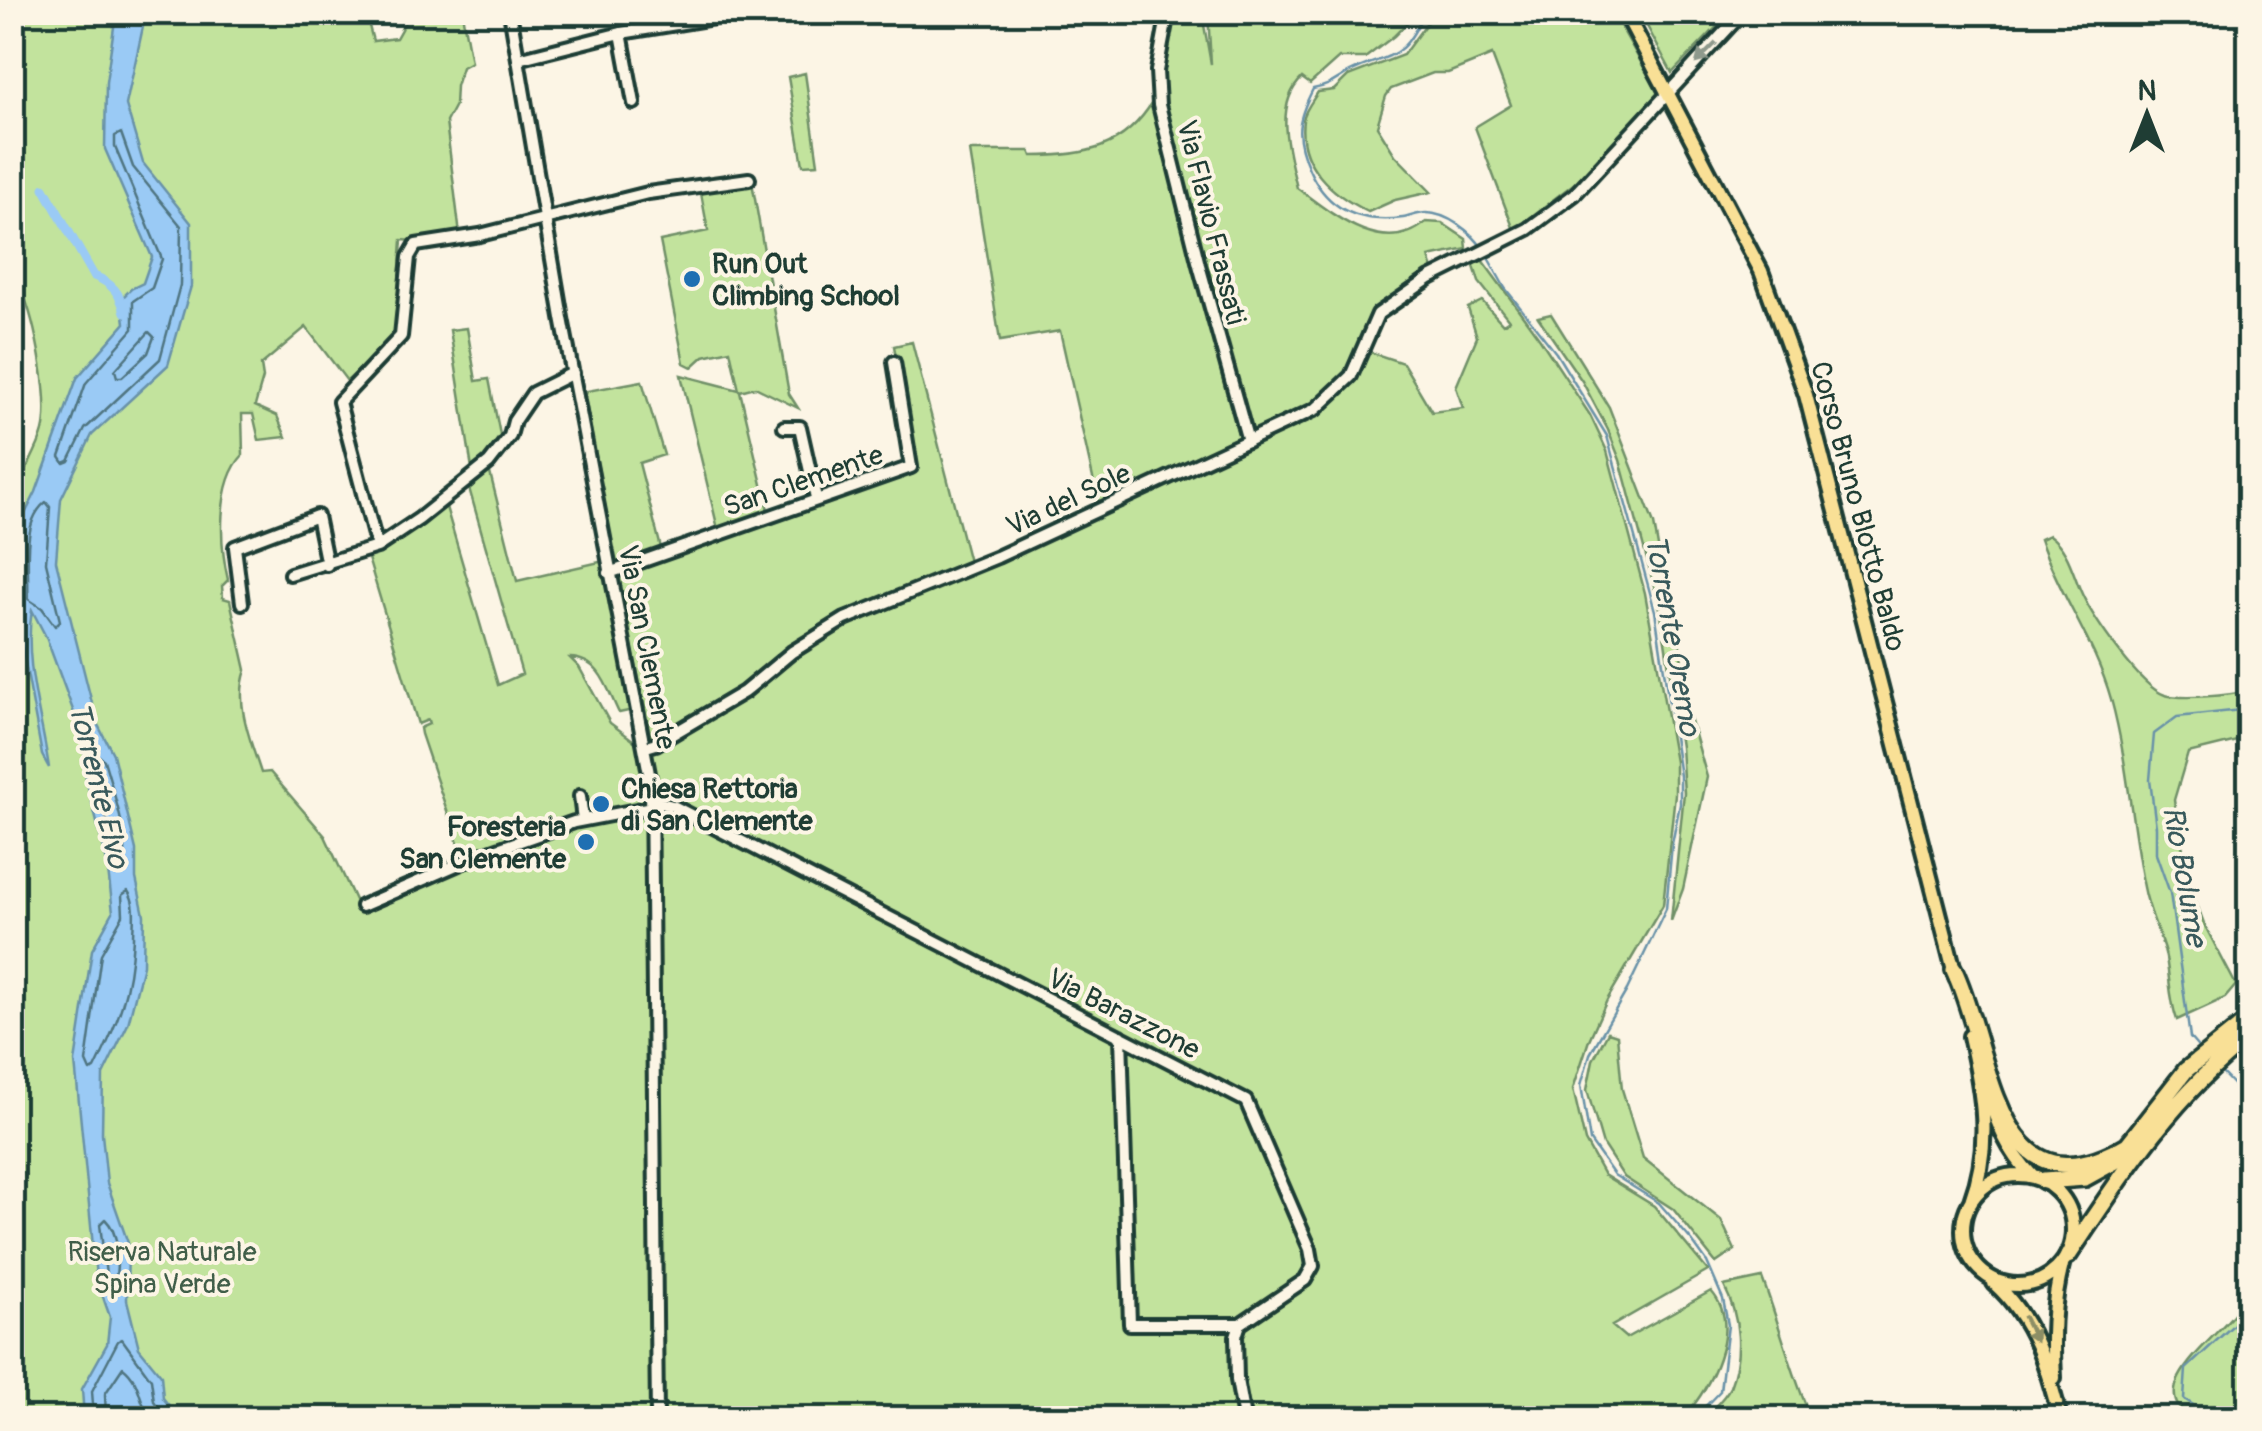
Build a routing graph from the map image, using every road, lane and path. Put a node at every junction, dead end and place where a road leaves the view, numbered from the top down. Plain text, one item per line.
1 (510, 12) edge
2 (750, 12) edge
3 (1168, 12) edge
4 (1625, 12) edge
5 (1742, 12) edge
6 (718, 16) edge
7 (621, 33) junction
8 (518, 58) junction
9 (1669, 93) junction
10 (634, 103) dead end
11 (749, 180) dead end
12 (546, 219) junction
13 (894, 362) dead end
14 (573, 373) junction
15 (784, 427) dead end
16 (1248, 441) junction
17 (816, 498) junction
18 (377, 547) junction
19 (327, 565) junction
20 (610, 572) junction
21 (290, 574) dead end
22 (242, 603) dead end
23 (646, 747) junction
24 (580, 796) dead end
25 (652, 804) junction
26 (582, 820) junction
27 (362, 906) dead end
28 (1954, 970) junction
29 (2250, 1019) edge
30 (1121, 1036) junction
31 (2250, 1036) edge
32 (1972, 1040) junction
33 (2218, 1051) junction
34 (2193, 1074) junction
35 (2129, 1144) junction
36 (2038, 1179) junction
37 (1971, 1200) junction
38 (2065, 1260) junction
39 (1985, 1274) junction
40 (1240, 1324) junction
41 (2054, 1396) junction
42 (657, 1418) edge
43 (1244, 1418) edge
44 (2060, 1418) edge

1 - 8 street, Via San Clemente
2 - 6 street
3 - 16 street, Via Flavio Frassati
4 - 9 main road, Corso Bruno Blotto Baldo
5 -> 9 street, Via del Sole
6 - 7 street
7 - 8 street
7 - 10 street
8 - 12 street, Via San Clemente
9 - 16 street, Via del Sole
9 - 28 main road, Corso Bruno Blotto Baldo
11 - 12 street
12 - 14 street, Via San Clemente
12 - 18 street
13 - 17 street, San Clemente
14 - 18 street
14 - 20 street, Via San Clemente
15 - 17 street
16 - 23 street, Via del Sole
17 - 20 street, San Clemente
18 - 19 street
19 - 21 street
19 - 22 street
20 - 23 street, Via San Clemente
23 - 25 street, Via San Clemente
24 - 26 street
25 - 26 street
25 - 30 street, Via Barazzone
25 - 42 street, Via San Clemente
26 - 27 street
28 - 32 main road, Corso Bruno Blotto Baldo
28 - 35 highway
29 - 33 highway
30 - 40 street
30 - 40 street, Via Barazzone
31 - 33 highway
32 - 36 main road, Corso Bruno Blotto Baldo
32 - 37 main road, Corso Bruno Blotto Baldo
33 - 34 highway
34 - 35 highway
34 - 38 highway
35 - 36 highway
36 - 37 main road
36 - 38 main road
37 - 39 main road
38 - 39 main road
38 - 41 main road
39 -> 41 main road
40 - 43 street
41 - 44 main road

